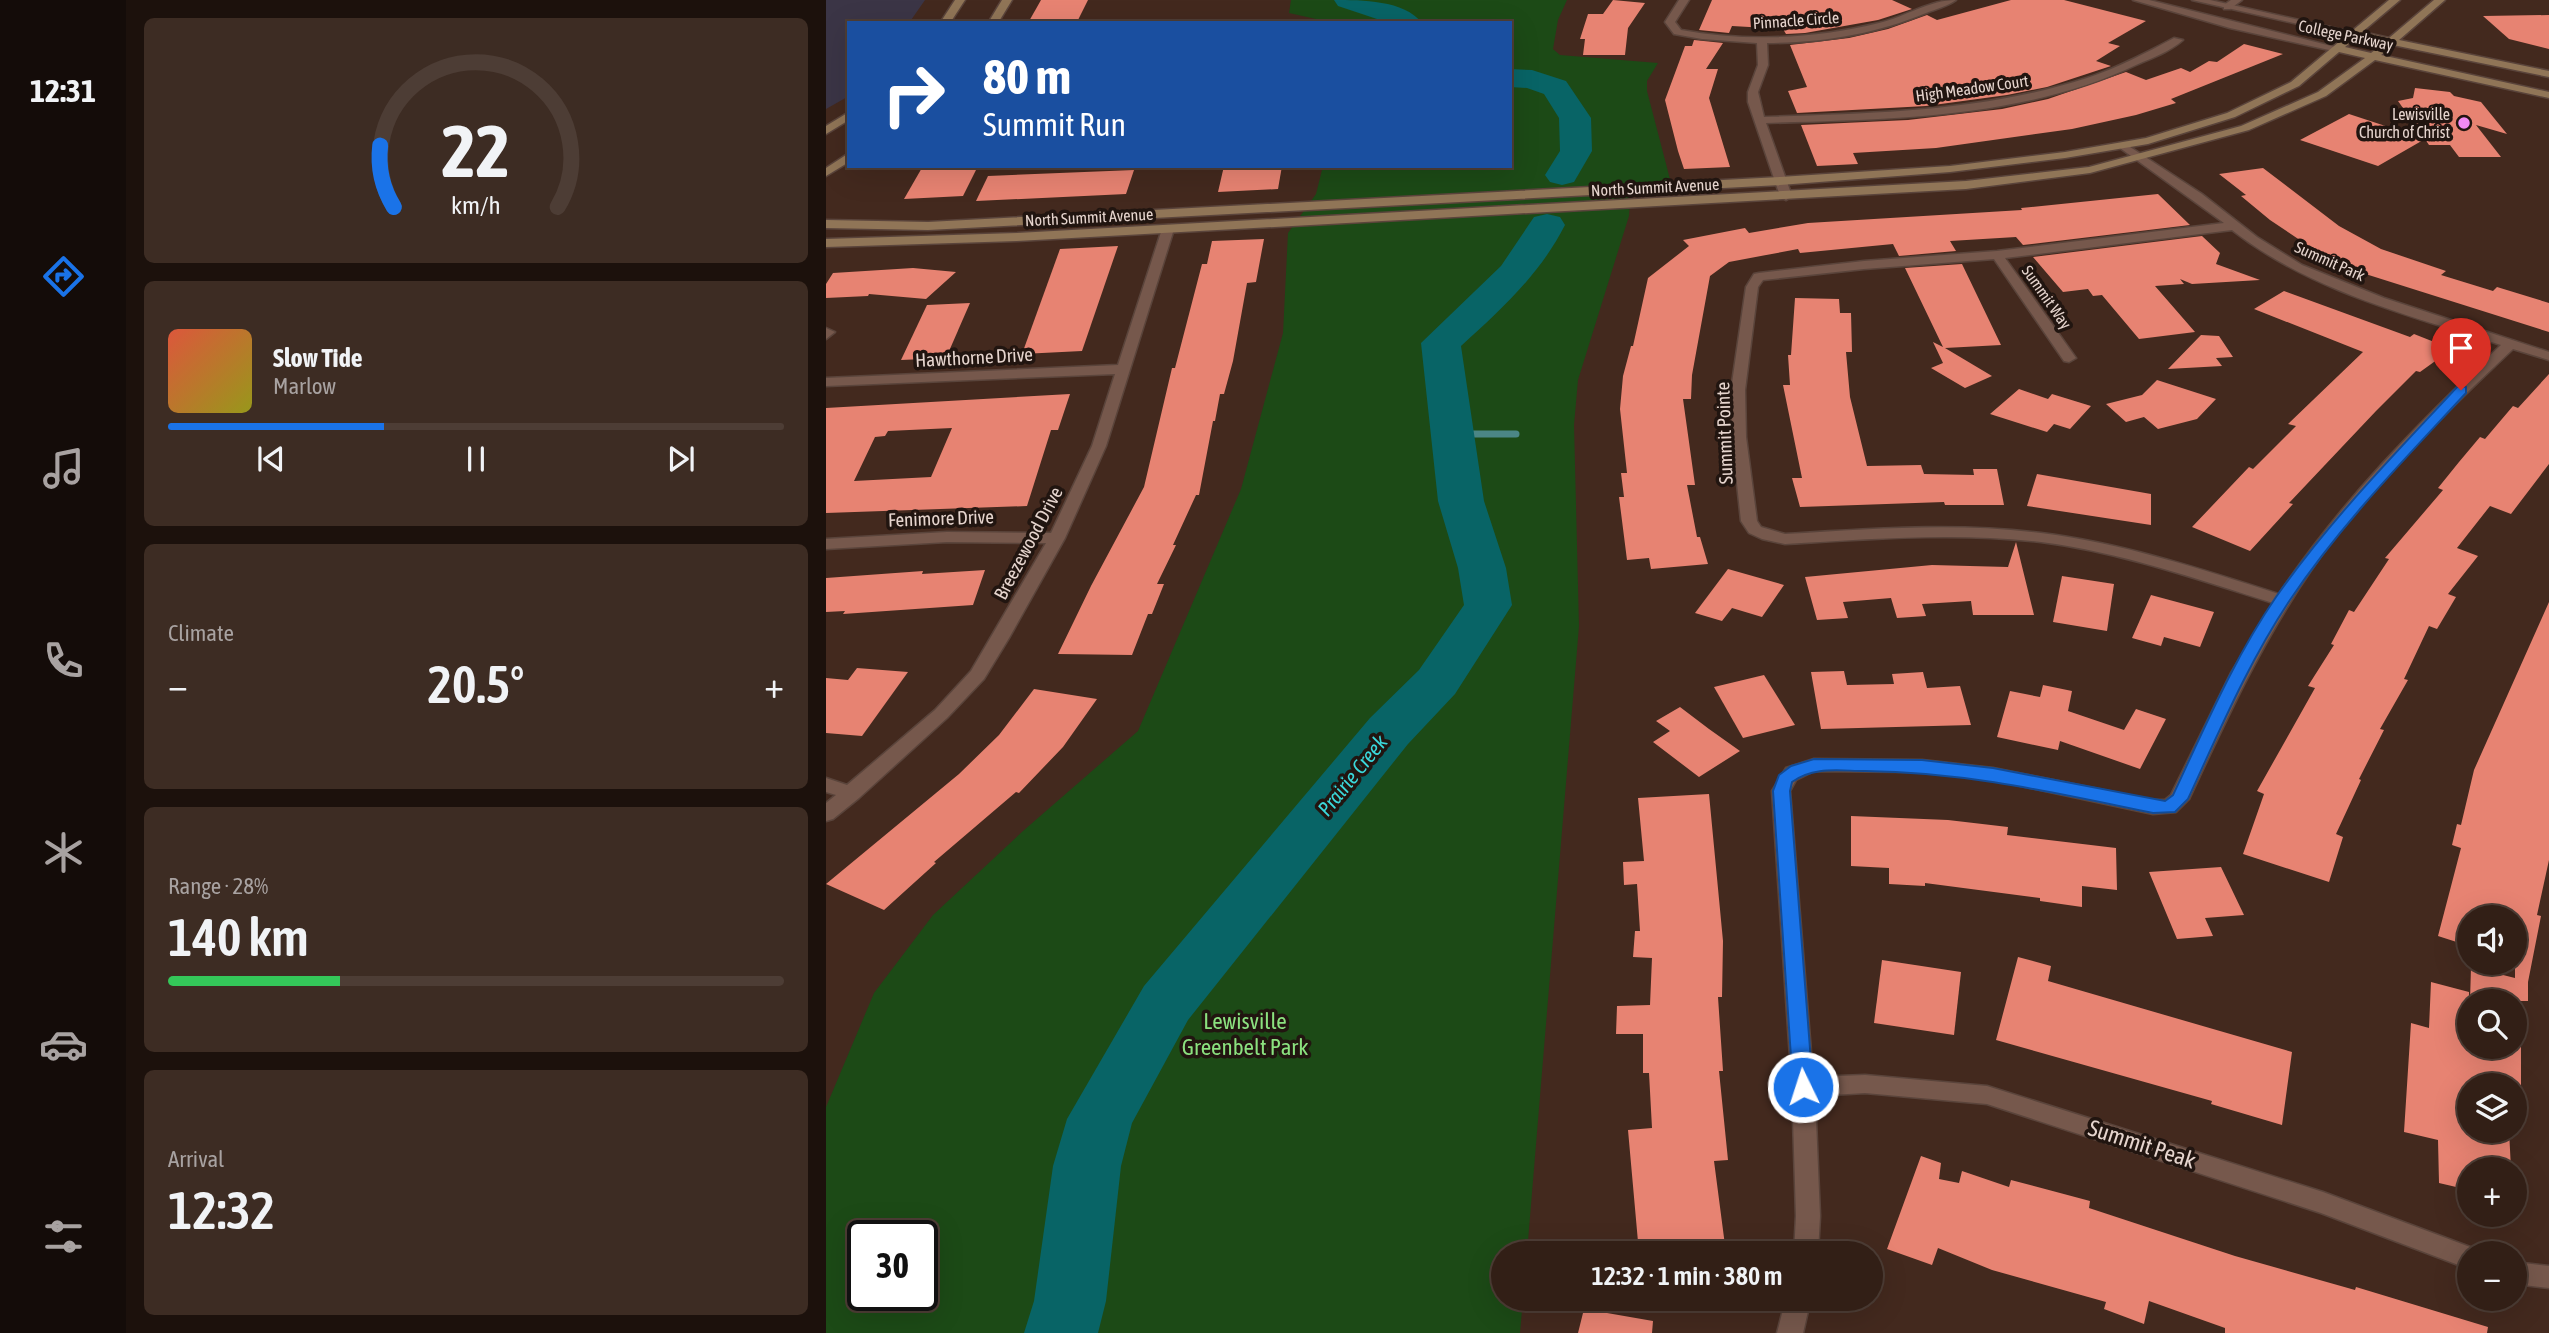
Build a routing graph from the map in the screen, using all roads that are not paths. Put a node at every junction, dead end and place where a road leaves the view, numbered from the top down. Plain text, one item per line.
1 (960, 0) edge
2 (1007, 0) edge
3 (1684, 0) edge
4 (1951, 0) edge
5 (2138, 0) edge
6 (2197, 0) edge
7 (2237, 0) edge
8 (2395, 0) edge
9 (2440, 0) edge
10 (2227, 7) junction
11 (946, 21) edge
12 (994, 21) edge
13 (2357, 34) junction
14 (1762, 40) junction
15 (2178, 40) dead end
16 (2392, 41) junction
17 (2338, 49) junction
18 (2373, 57) junction
19 (2549, 74) edge
20 (2549, 95) edge
21 (847, 116) edge
22 (1759, 120) junction
23 (826, 131) edge
24 (2123, 146) junction
25 (847, 157) edge
26 (2141, 157) junction
27 (826, 173) edge
28 (1780, 181) junction
29 (1786, 196) junction
30 (826, 224) edge
31 (2233, 226) junction
32 (1168, 229) junction
33 (826, 243) edge
34 (1997, 255) junction
35 (2511, 343) junction
36 (2549, 356) edge
37 (2069, 358) dead end
38 (1123, 369) junction
39 (826, 382) edge
40 (1057, 538) junction
41 (826, 544) edge
42 (2282, 600) junction
43 (826, 785) edge
44 (852, 793) junction
45 (826, 814) edge
46 (1803, 1087) junction
47 (1807, 1241) edge
48 (2457, 1253) edge
49 (2527, 1274) edge
50 (2549, 1277) edge
51 (1796, 1311) edge
52 (1790, 1333) edge

1 - 11 main road
2 - 12 main road
3 - 14 street, Pinnacle Circle
4 - 14 street, Pinnacle Circle
5 - 17 street, College Parkway
6 - 10 street, College Parkway
7 - 10 street
8 - 13 main road, North Summit Avenue
9 - 16 main road, North Summit Avenue
10 - 13 street, College Parkway
13 - 16 main road, College Parkway
13 - 17 main road, North Summit Avenue
14 - 22 street
15 - 22 street, High Meadow Court
16 - 18 main road, North Summit Avenue
16 - 19 main road, College Parkway
17 - 18 main road, College Parkway
17 - 24 main road, North Summit Avenue
18 - 20 main road, College Parkway
18 - 26 main road, North Summit Avenue
21 - 23 main road
22 - 28 street
24 - 26 street, Summit Park
24 - 28 main road, North Summit Avenue
25 - 27 main road
26 - 29 main road, North Summit Avenue
26 - 31 street, Summit Park
28 - 29 street
28 - 30 main road, North Summit Avenue
29 - 32 main road, North Summit Avenue
31 - 34 street, Summit Pointe
31 - 35 street, Summit Park
32 - 33 main road, North Summit Avenue
32 - 38 street, Breezewood Drive
34 - 37 street, Summit Way
34 - 42 street, Summit Pointe
35 - 36 street, Summit Park
35 - 42 street
38 - 39 street, Hawthorne Drive
38 - 40 street, Breezewood Drive
40 - 41 street, Fenimore Drive
40 - 44 street, Breezewood Drive
42 - 46 street
43 - 44 street
44 - 45 street, Breezewood Drive
46 - 47 street
46 - 48 street, Summit Peak
49 - 50 street
51 - 52 street

